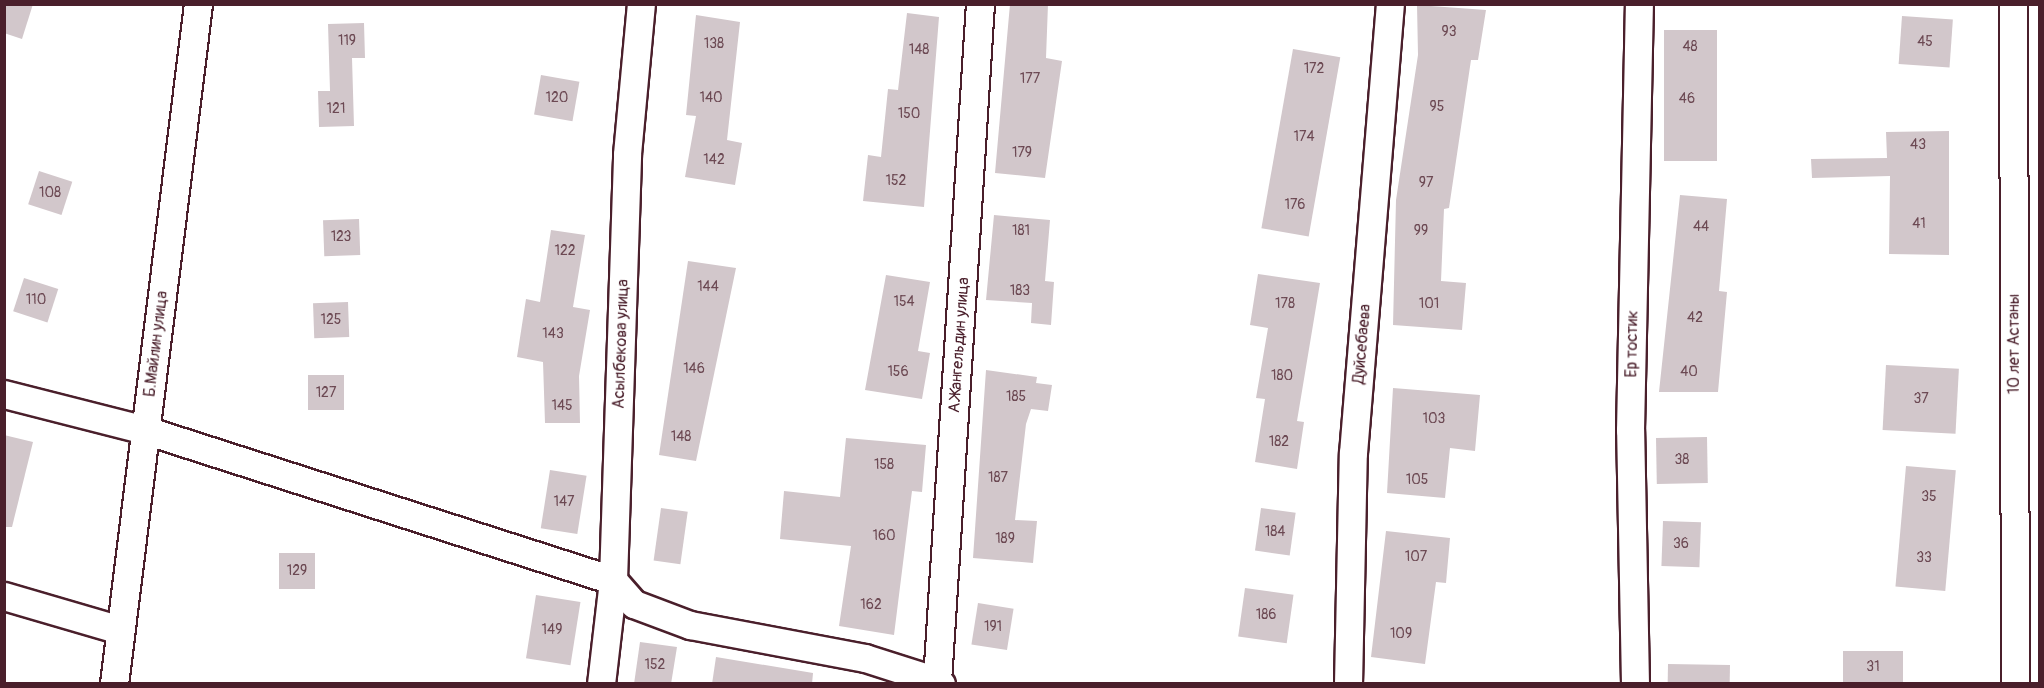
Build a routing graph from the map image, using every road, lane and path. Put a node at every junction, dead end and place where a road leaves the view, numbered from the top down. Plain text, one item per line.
1 (198, 4) edge
2 (641, 4) edge
3 (980, 4) edge
4 (1389, 4) edge
5 (1639, 4) edge
6 (2013, 4) edge
7 (4, 394) edge
8 (145, 430) junction
9 (613, 580) junction
10 (4, 596) edge
11 (120, 630) junction
12 (939, 682) edge
13 (114, 684) edge
14 (601, 684) edge
15 (1348, 684) edge
16 (1635, 684) edge
17 (2015, 684) edge

1 - 8 street, Б.Майлин улица
2 - 9 street, Асылбекова улица
3 - 12 street, А.Жангельдин улица
4 - 15 street, Дуйсебаева
5 - 16 street, Ер тостик
6 - 17 street, 10 лет Астаны
7 - 8 street
8 - 9 street
8 - 11 street, Б.Майлин улица
9 - 12 street
9 - 14 street, Асылбекова улица
10 - 11 street
11 - 13 street, Б.Майлин улица

